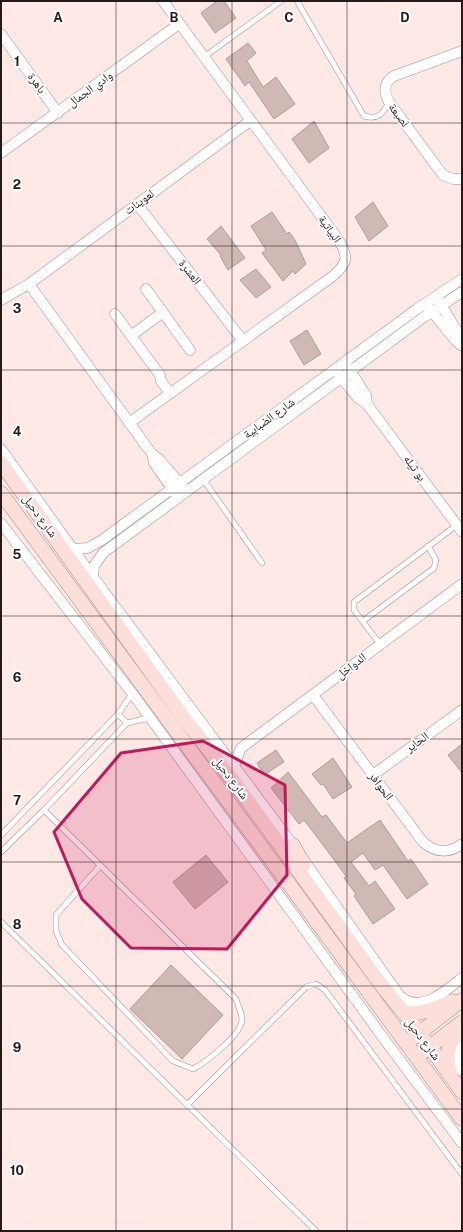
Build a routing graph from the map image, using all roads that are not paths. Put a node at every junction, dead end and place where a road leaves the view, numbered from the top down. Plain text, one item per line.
1 (163, 1) edge
2 (281, 1) edge
3 (297, 1) edge
4 (179, 24) junction
5 (1, 34) edge
6 (462, 51) edge
7 (204, 57) junction
8 (389, 102) junction
9 (58, 113) junction
10 (250, 120) junction
11 (1, 153) edge
12 (462, 179) edge
13 (137, 204) junction
14 (462, 279) edge
15 (29, 284) junction
16 (146, 290) dead end
17 (462, 292) edge
18 (1, 300) edge
19 (439, 301) junction
20 (429, 308) junction
21 (163, 312) junction
22 (115, 314) dead end
23 (131, 336) junction
24 (462, 340) edge
25 (243, 341) junction
26 (462, 346) edge
27 (190, 350) dead end
28 (347, 366) junction
29 (338, 373) junction
30 (172, 392) junction
31 (367, 404) junction
32 (129, 423) junction
33 (1, 449) edge
34 (1, 463) edge
35 (204, 479) junction
36 (178, 490) junction
37 (1, 493) edge
38 (32, 506) junction
39 (1, 511) edge
40 (51, 517) junction
41 (1, 523) edge
42 (460, 529) edge
43 (28, 530) junction
44 (428, 546) junction
45 (73, 550) junction
46 (262, 563) dead end
47 (93, 578) junction
48 (462, 584) edge
49 (363, 621) junction
50 (380, 644) junction
51 (132, 693) junction
52 (314, 695) junction
53 (462, 710) edge
54 (118, 714) junction
55 (183, 717) junction
56 (152, 721) junction
57 (127, 723) junction
58 (210, 734) junction
59 (219, 745) junction
60 (241, 748) junction
61 (234, 766) junction
62 (373, 775) junction
63 (234, 782) junction
64 (44, 810) junction
65 (1, 835) edge
66 (462, 844) edge
67 (293, 845) junction
68 (1, 852) edge
69 (100, 866) junction
70 (326, 908) junction
71 (1, 922) edge
72 (368, 950) junction
73 (462, 978) edge
74 (379, 982) junction
75 (462, 996) edge
76 (462, 1000) edge
77 (403, 1012) junction
78 (462, 1022) edge
79 (462, 1029) edge
80 (420, 1033) junction
81 (462, 1042) edge
82 (406, 1043) junction
83 (430, 1047) junction
84 (416, 1057) junction
85 (457, 1075) edge
86 (462, 1092) edge
87 (187, 1105) junction
88 (462, 1119) edge
89 (462, 1143) edge
90 (462, 1174) edge
91 (316, 1231) edge

1 - 4 street, البياتية
2 - 7 lane
3 - 8 lane
4 - 7 street, البياتية
4 - 9 street, وادي الجمال
5 - 9 street, باهرة
6 - 8 street, لصبعة
7 - 10 street, البياتية
8 - 12 street, لصبعة
9 - 11 street, وادي الجمال
10 - 13 street, لعوينات
10 - 25 street, البياتية
13 - 15 street, لعوينات
13 - 25 street, العشرة
14 - 19 street, شارع الضبابية
15 - 18 street, لعوينات
15 - 32 street
16 - 21 street
17 - 19 street, شارع الضبابية
19 - 20 street, شارع الضبابية
19 - 24 street
20 - 26 street
20 - 28 street, شارع الضبابية
21 - 23 street
21 - 27 street
22 - 23 street
23 - 30 street
25 - 30 street, البياتية
28 - 29 street, شارع الضبابية
28 - 31 street, بو ثيله
29 - 31 street, بو ثيله
29 - 35 street, شارع الضبابية
29 - 36 street, شارع الضبابية
30 - 32 street, البياتية
31 - 42 street, بو ثيله
32 - 36 street
33 - 40 street, شارع دحيل
34 - 38 main road, شارع دحيل
35 - 36 street, شارع الضبابية
35 - 46 lane
36 - 45 street, شارع الضبابية
36 - 47 street, شارع الضبابية
37 - 43 main road, شارع دحيل
38 - 40 main road
38 - 55 main road, شارع دحيل
39 - 43 main road
40 - 45 street, شارع دحيل
41 - 51 street
42 - 44 lane
43 - 82 main road, شارع دحيل
44 - 49 lane
44 - 49 lane
45 - 47 street, شارع دحيل
47 - 58 street, شارع دحيل
48 - 50 street, الدواخل
49 - 50 lane
50 - 52 street, الدواخل
51 - 54 lane
51 - 56 street
52 - 60 street, الدواخل
52 - 62 street, الحوافر
53 - 62 street, الحاير
54 - 57 lane
54 - 65 lane
55 - 58 main road
55 - 63 main road, شارع دحيل
56 - 57 lane
56 - 89 street
57 - 64 lane
58 - 59 street, شارع دحيل
59 - 60 street
59 - 61 street, شارع دحيل
60 - 61 street
61 - 63 main road
61 - 67 street, شارع دحيل
62 - 66 street, الحوافر
63 - 70 main road, شارع دحيل
64 - 68 lane
64 - 69 lane
67 - 70 main road
67 - 72 street, شارع دحيل
69 - 69 lane
70 - 74 main road, شارع دحيل
71 - 87 lane
72 - 73 street, شارع دحيل
72 - 74 main road
74 - 77 main road, شارع دحيل
75 - 77 main road
76 - 80 main road
77 - 80 main road, شارع دحيل
78 - 83 main road
79 - 85 main road
80 - 82 main road
80 - 83 main road, شارع دحيل
81 - 85 street, شارع دحيل
82 - 84 main road, شارع دحيل
83 - 84 main road
83 - 85 main road, شارع دحيل
84 - 88 main road, شارع دحيل
85 - 86 main road, شارع دحيل
87 - 90 lane
87 - 91 lane

